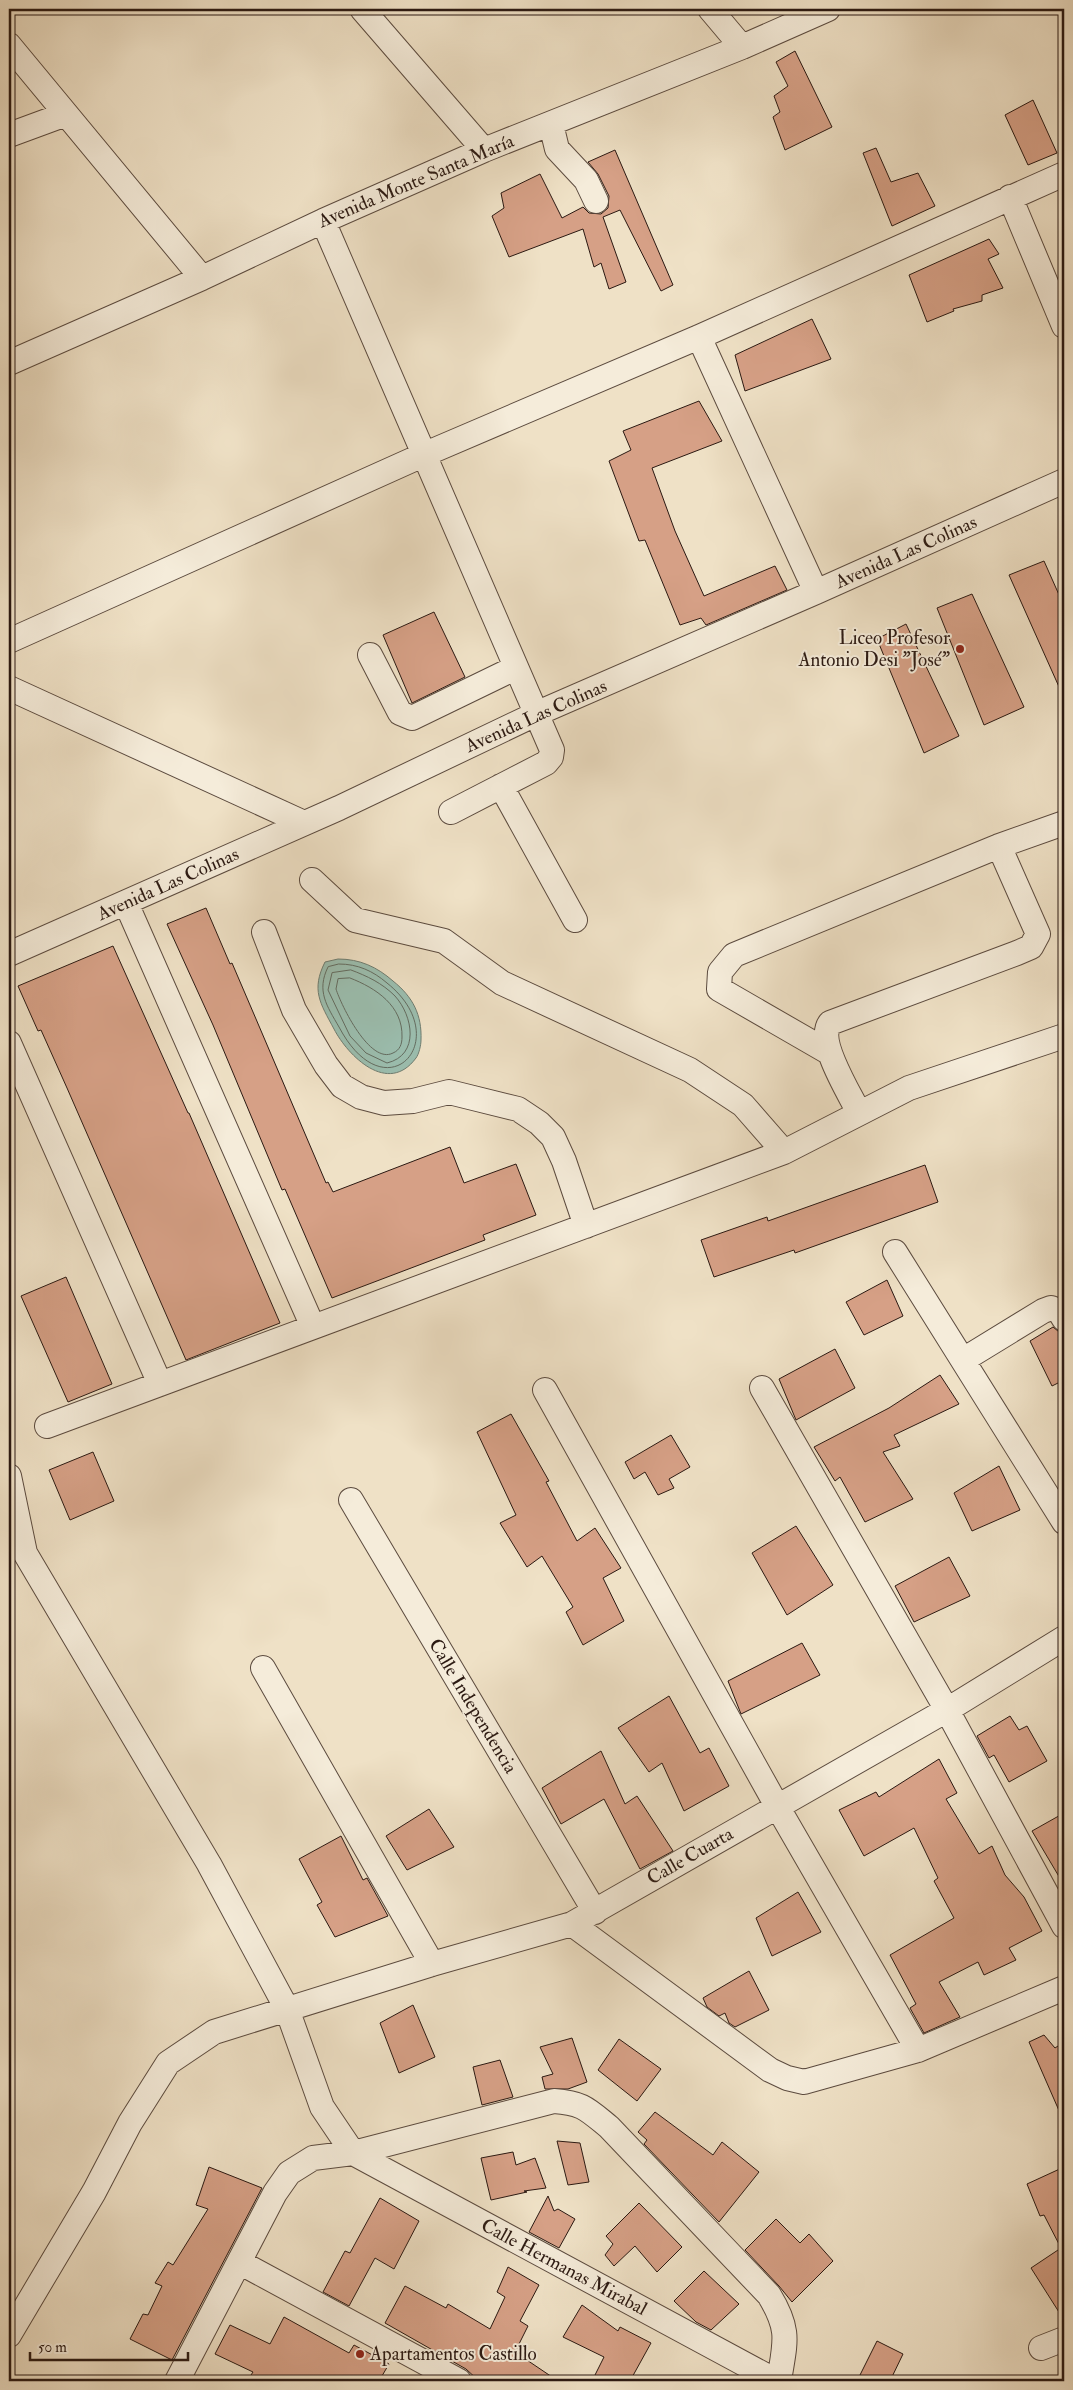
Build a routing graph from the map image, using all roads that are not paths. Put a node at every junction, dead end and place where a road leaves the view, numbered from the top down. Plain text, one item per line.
1 (362, 9) edge
2 (710, 9) edge
3 (828, 9) edge
4 (9, 45) edge
5 (742, 46) junction
6 (66, 114) junction
7 (551, 124) junction
8 (9, 136) edge
9 (484, 150) junction
10 (1064, 174) edge
11 (1010, 197) junction
12 (596, 201) dead end
13 (323, 220) junction
14 (202, 278) junction
15 (1064, 326) edge
16 (699, 336) junction
17 (9, 363) edge
18 (423, 455) junction
19 (1064, 481) edge
20 (816, 592) junction
21 (9, 641) edge
22 (370, 655) dead end
23 (515, 668) junction
24 (9, 688) edge
25 (538, 713) junction
26 (501, 786) junction
27 (451, 812) dead end
28 (304, 823) junction
29 (1063, 825) edge
30 (999, 846) junction
31 (312, 880) dead end
32 (126, 903) junction
33 (575, 920) dead end
34 (264, 932) dead end
35 (9, 954) edge
36 (1064, 1036) edge
37 (9, 1043) edge
38 (830, 1053) junction
39 (860, 1113) junction
40 (784, 1152) junction
41 (586, 1226) junction
42 (895, 1252) dead end
43 (1064, 1319) edge
44 (313, 1327) junction
45 (963, 1360) junction
46 (160, 1384) junction
47 (762, 1388) dead end
48 (545, 1390) dead end
49 (47, 1426) dead end
50 (9, 1476) edge
51 (351, 1500) dead end
52 (1064, 1522) edge
53 (17, 1556) edge
54 (1064, 1638) edge
55 (263, 1668) dead end
56 (947, 1710) junction
57 (777, 1806) junction
58 (595, 1912) junction
59 (572, 1924) junction
60 (1064, 1926) edge
61 (432, 1964) junction
62 (1064, 1988) edge
63 (287, 2009) junction
64 (918, 2050) junction
65 (353, 2152) junction
66 (240, 2263) junction
67 (9, 2335) edge
68 (1064, 2339) edge
69 (1041, 2348) dead end
70 (177, 2381) edge
71 (460, 2381) edge
72 (777, 2381) edge

1 - 9 street
2 - 5 street
3 - 5 street, Avenida Monte Santa María
4 - 6 street
5 - 7 street, Avenida Monte Santa María
6 - 8 street
6 - 14 street
7 - 9 street, Avenida Monte Santa María
7 - 12 street
9 - 13 street, Avenida Monte Santa María
10 - 11 street
11 - 15 street
11 - 16 street
13 - 14 street, Avenida Monte Santa María
13 - 18 street
14 - 17 street, Avenida Monte Santa María
16 - 18 street
16 - 20 street
18 - 21 street
18 - 23 street
19 - 20 street, Avenida Las Colinas
20 - 25 street, Avenida Las Colinas
22 - 23 street
23 - 25 street
24 - 28 street
25 - 26 street
25 - 28 street, Avenida Las Colinas
26 - 27 street
26 - 33 street
28 - 32 street, Avenida Las Colinas
29 - 30 street
30 - 38 street
30 - 38 street
31 - 40 street
32 - 35 street, Avenida Las Colinas
32 - 44 street
34 - 41 street
36 - 39 street
37 - 46 street
38 - 39 street
39 - 40 street
40 - 41 street
41 - 44 street
42 - 45 street
43 - 45 street
44 - 46 street
45 - 52 street
46 - 49 street
47 - 56 street
48 - 57 street
50 - 53 street
51 - 58 street, Calle Independencia
53 - 63 street
54 - 56 street, Calle Cuarta
55 - 61 street
56 - 57 street, Calle Cuarta
56 - 60 street
57 - 58 street, Calle Cuarta
57 - 64 street
58 - 59 street, Calle Cuarta
59 - 61 street, Calle Cuarta
59 - 64 street
61 - 63 street, Calle Cuarta
62 - 64 street
63 - 65 street
63 - 67 street, Calle Cuarta
65 - 66 street
65 - 72 street, Calle Hermanas Mirabal
65 - 72 street
66 - 70 street
66 - 71 street
68 - 69 street

